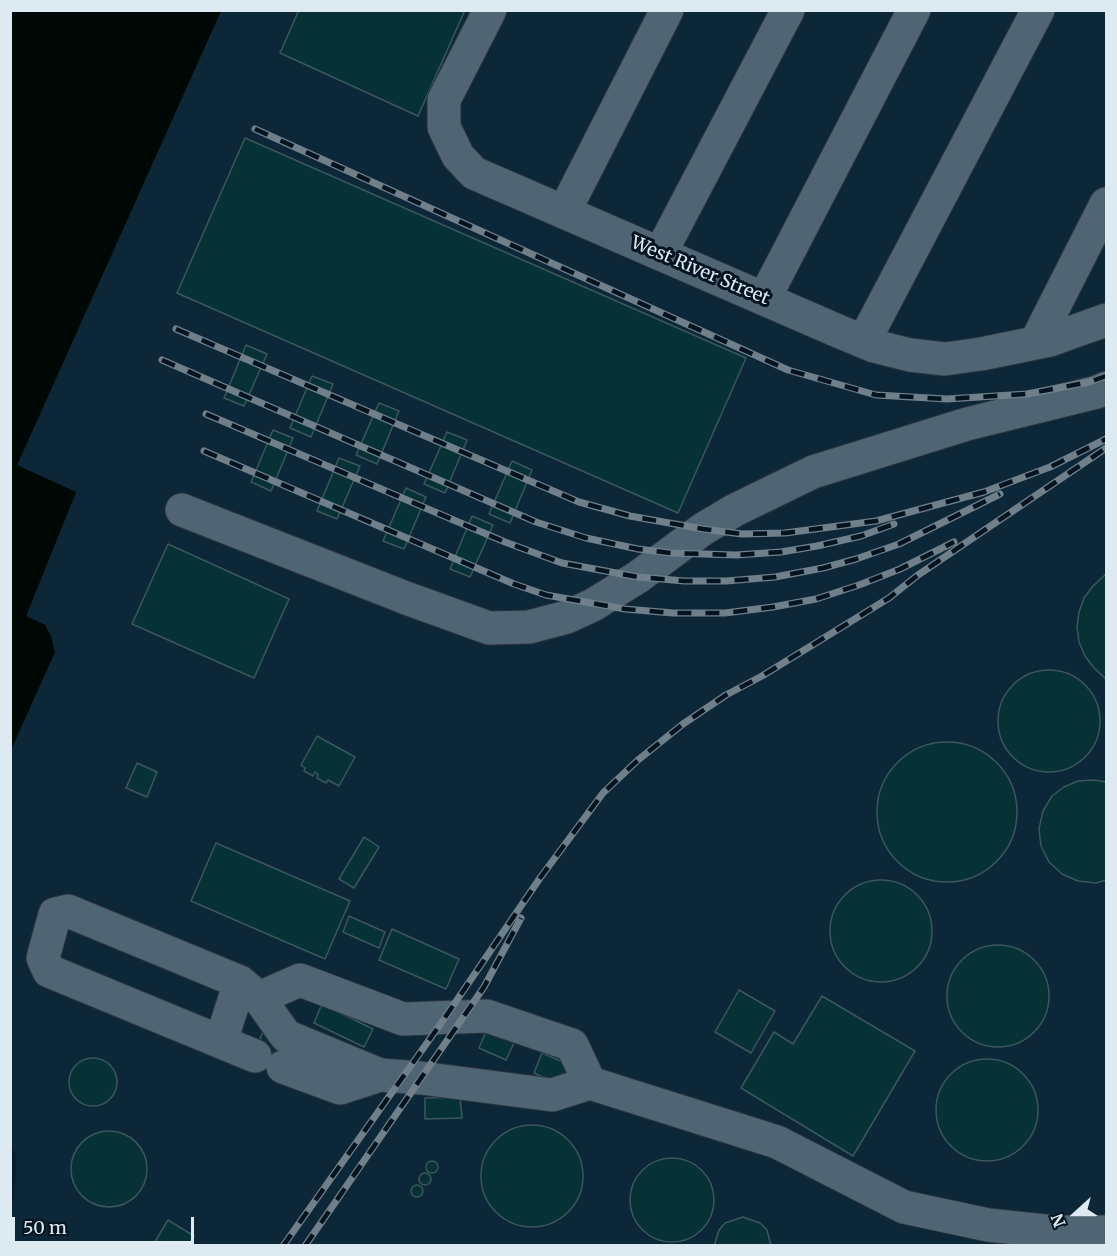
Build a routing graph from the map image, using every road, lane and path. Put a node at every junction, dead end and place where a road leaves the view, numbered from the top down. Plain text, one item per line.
1 (490, 10) edge
2 (667, 10) edge
3 (788, 10) edge
4 (914, 10) edge
5 (1038, 10) edge
6 (1107, 204) edge
7 (564, 213) junction
8 (660, 254) junction
9 (764, 299) junction
10 (1107, 320) edge
11 (864, 341) junction
12 (1036, 342) junction
13 (1107, 388) edge
14 (182, 510) dead end
15 (249, 990) junction
16 (221, 1041) junction
17 (380, 1075) junction
18 (590, 1083) junction
19 (1107, 1232) edge

1 - 7 lane, West River Street
2 - 7 lane
3 - 8 lane
4 - 9 lane
5 - 11 lane
6 - 12 lane
7 - 8 lane, West River Street
8 - 9 lane, West River Street
9 - 11 lane, West River Street
10 - 12 lane, West River Street
11 - 12 lane, West River Street
13 - 14 lane
15 - 16 lane
15 - 16 lane
15 - 17 lane
15 - 18 lane
16 - 17 lane
17 - 18 lane
18 - 19 lane

